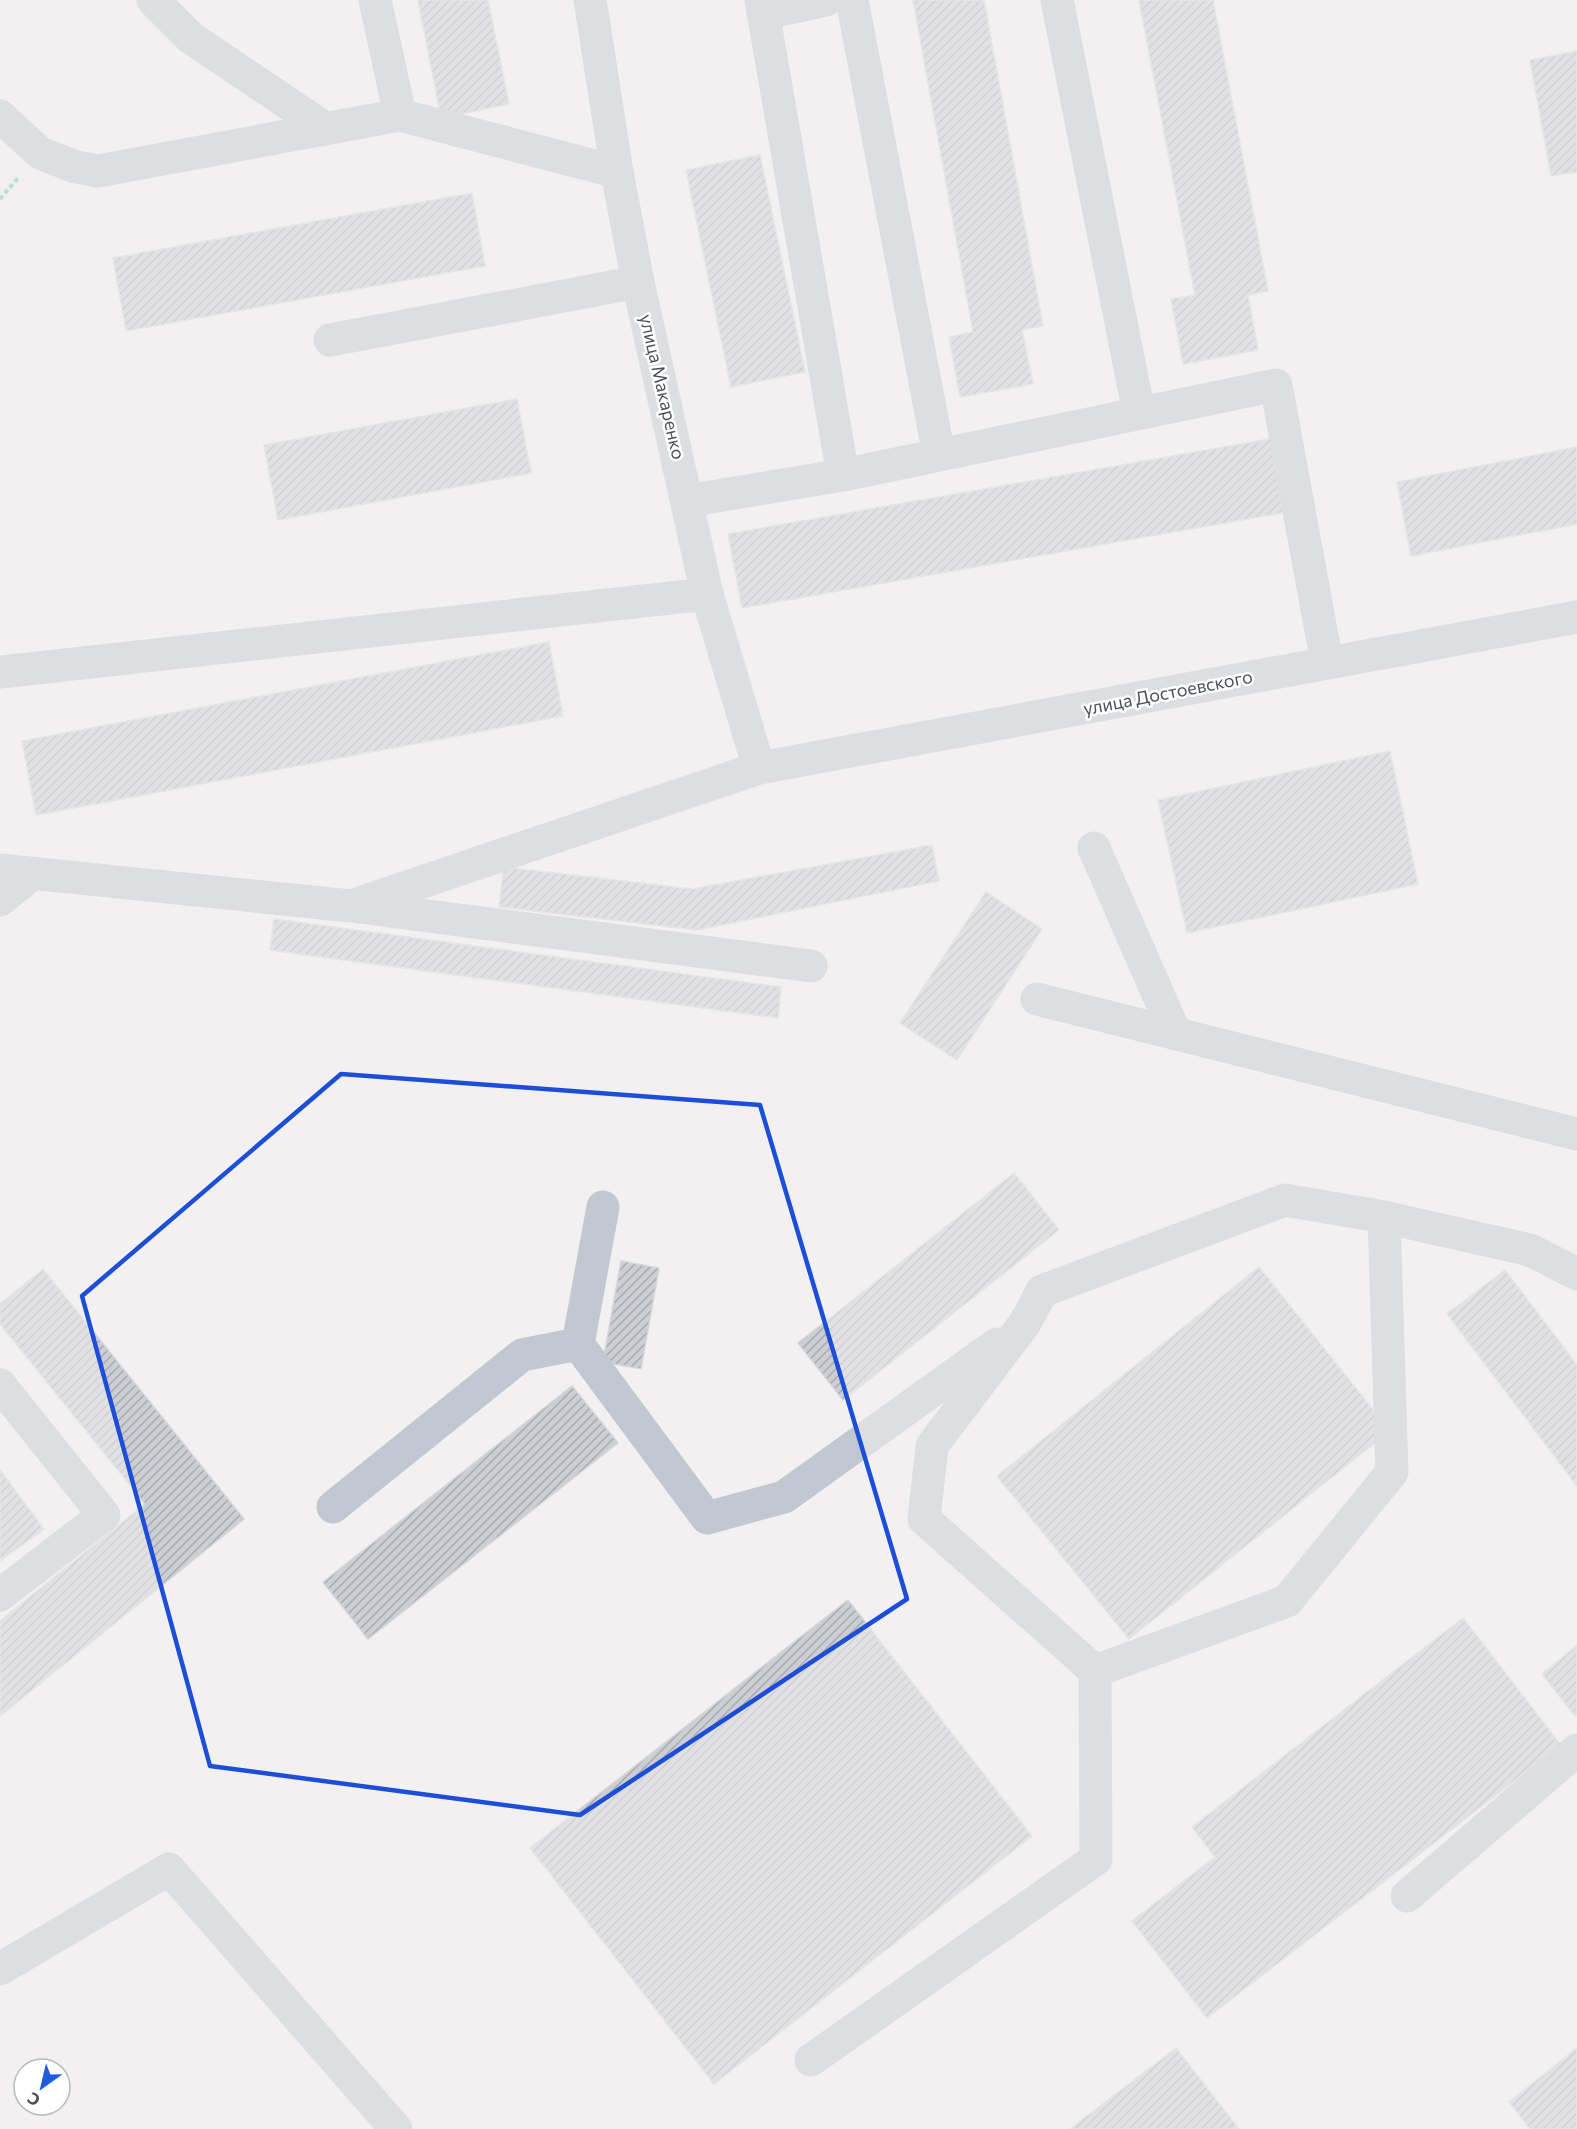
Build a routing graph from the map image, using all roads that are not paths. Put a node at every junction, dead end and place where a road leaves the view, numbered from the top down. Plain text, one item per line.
1 (153, 0) edge
2 (375, 0) edge
3 (590, 0) edge
4 (826, 0) edge
5 (852, 0) edge
6 (1057, 0) edge
7 (762, 7) edge
8 (400, 115) junction
9 (0, 116) edge
10 (326, 129) junction
11 (618, 172) junction
12 (639, 282) junction
13 (330, 340) dead end
14 (1139, 413) junction
15 (939, 455) junction
16 (843, 475) junction
17 (687, 501) junction
18 (707, 594) junction
19 (1577, 617) edge
20 (1327, 663) junction
21 (0, 672) edge
22 (759, 768) junction
23 (1094, 848) dead end
24 (7, 872) edge
25 (351, 906) junction
26 (811, 966) dead end
27 (1037, 999) dead end
28 (1174, 1033) junction
29 (1577, 1134) edge
30 (603, 1207) dead end
31 (1384, 1217) junction
32 (1577, 1274) edge
33 (1025, 1323) junction
34 (578, 1344) junction
35 (0, 1385) edge
36 (333, 1507) dead end
37 (0, 1595) edge
38 (1095, 1671) junction
39 (1577, 1750) edge
40 (1407, 1896) dead end
41 (0, 1969) edge
42 (811, 2061) dead end
43 (396, 2129) edge

1 - 10 street
2 - 8 street
3 - 11 street, улица Макаренко
4 - 7 street
5 - 15 street
6 - 14 street
7 - 16 street
8 - 10 street
8 - 11 street
9 - 10 street
11 - 12 street, улица Макаренко
12 - 13 street
12 - 17 street, улица Макаренко
14 - 15 street
14 - 20 street
15 - 16 street
16 - 17 street
17 - 18 street, улица Макаренко
18 - 21 street
18 - 22 street, улица Макаренко
19 - 20 street, улица Достоевского
20 - 22 street, улица Достоевского
22 - 25 street, улица Достоевского
23 - 28 street
24 - 25 street
25 - 26 street
27 - 28 street
28 - 29 street
30 - 34 street
31 - 32 street
31 - 33 street
31 - 38 street
33 - 34 street
33 - 38 street
34 - 36 street
35 - 37 street
38 - 42 street
39 - 40 street
41 - 43 street

